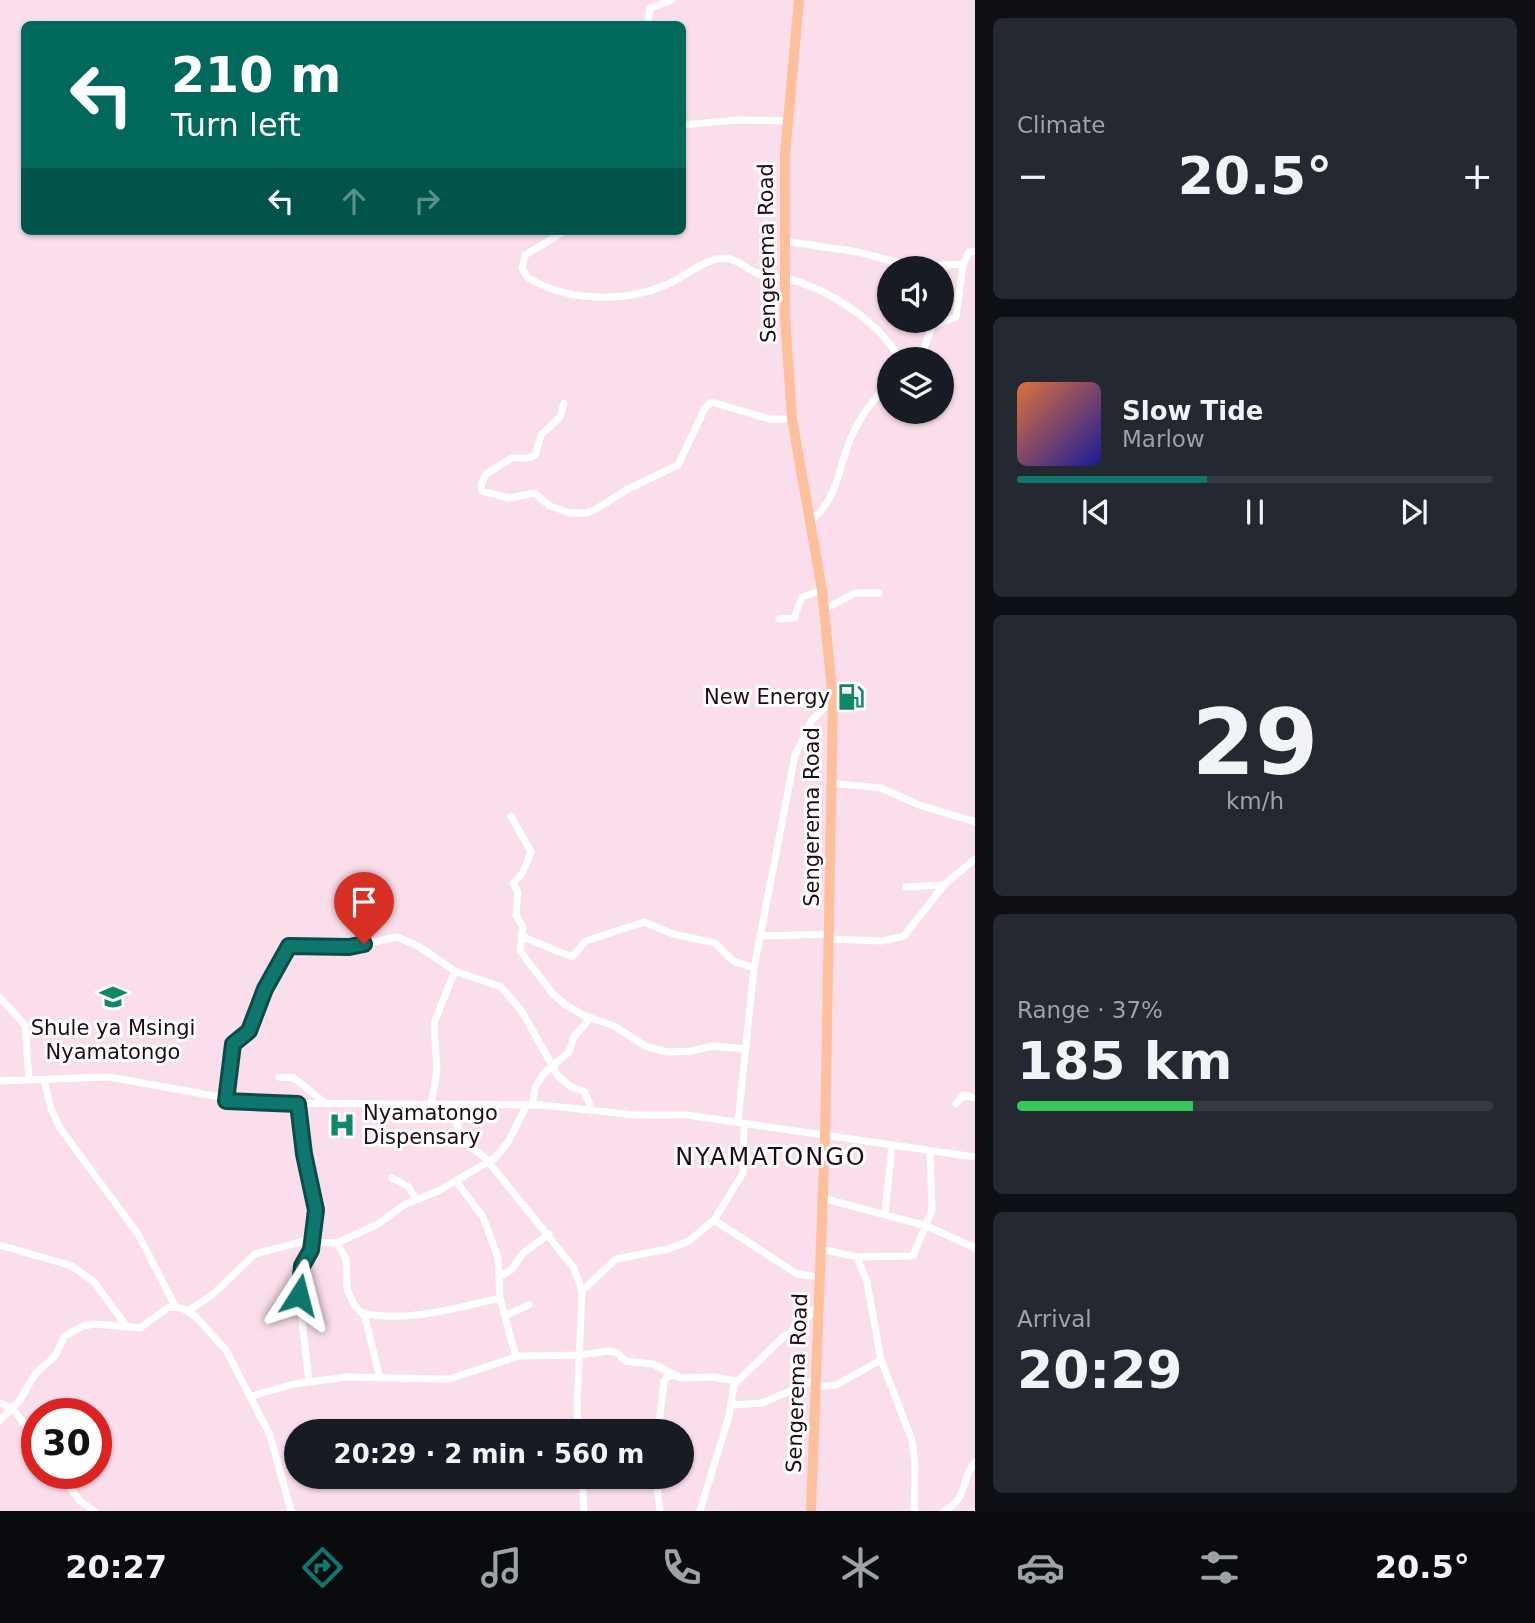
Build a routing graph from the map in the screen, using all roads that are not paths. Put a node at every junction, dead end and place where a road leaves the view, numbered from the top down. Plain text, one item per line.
1 (672, 0) edge
2 (799, 0) edge
3 (648, 21) edge
4 (787, 121) junction
5 (686, 124) edge
6 (558, 235) edge
7 (784, 241) junction
8 (975, 251) edge
9 (963, 264) junction
10 (786, 278) junction
11 (892, 347) edge
12 (925, 347) edge
13 (877, 395) edge
14 (564, 403) dead end
15 (792, 419) junction
16 (810, 522) junction
17 (822, 590) junction
18 (879, 593) dead end
19 (825, 609) junction
20 (779, 618) dead end
21 (833, 700) junction
22 (830, 783) junction
23 (511, 816) dead end
24 (975, 822) edge
25 (975, 859) edge
26 (944, 885) junction
27 (906, 887) dead end
28 (521, 936) junction
29 (760, 936) junction
30 (830, 937) junction
31 (754, 968) junction
32 (455, 971) junction
33 (0, 998) edge
34 (590, 1018) junction
35 (746, 1049) junction
36 (551, 1066) junction
37 (279, 1077) dead end
38 (29, 1080) junction
39 (44, 1080) junction
40 (0, 1081) edge
41 (975, 1098) edge
42 (226, 1101) junction
43 (431, 1103) junction
44 (298, 1104) junction
45 (956, 1104) dead end
46 (328, 1105) junction
47 (443, 1105) junction
48 (530, 1105) junction
49 (591, 1108) junction
50 (741, 1123) junction
51 (825, 1136) junction
52 (892, 1146) junction
53 (930, 1151) junction
54 (975, 1157) edge
55 (487, 1160) junction
56 (392, 1178) dead end
57 (456, 1181) junction
58 (822, 1198) junction
59 (415, 1199) junction
60 (885, 1214) junction
61 (714, 1220) junction
62 (927, 1226) junction
63 (549, 1234) junction
64 (312, 1241) junction
65 (337, 1243) junction
66 (0, 1245) edge
67 (975, 1248) edge
68 (821, 1249) junction
69 (857, 1257) junction
70 (500, 1276) junction
71 (820, 1277) junction
72 (583, 1291) junction
73 (500, 1298) junction
74 (818, 1304) junction
75 (529, 1305) dead end
76 (175, 1306) junction
77 (188, 1311) junction
78 (363, 1312) junction
79 (506, 1315) junction
80 (125, 1324) junction
81 (581, 1355) junction
82 (516, 1357) junction
83 (881, 1360) junction
84 (379, 1375) junction
85 (676, 1375) junction
86 (815, 1380) junction
87 (737, 1381) junction
88 (309, 1382) junction
89 (252, 1396) junction
90 (0, 1403) edge
91 (732, 1405) junction
92 (13, 1409) junction
93 (577, 1419) edge
94 (660, 1419) edge
95 (0, 1420) edge
96 (21, 1420) edge
97 (975, 1463) edge
98 (71, 1489) edge
99 (583, 1489) edge
100 (657, 1489) edge
101 (94, 1511) edge
102 (291, 1511) edge
103 (584, 1511) edge
104 (660, 1511) edge
105 (700, 1511) edge
106 (811, 1511) edge
107 (915, 1511) edge
108 (944, 1511) edge

1 - 3 street
2 - 4 main road, Sengerema Road
4 - 5 street
4 - 7 main road, Sengerema Road
6 - 10 street
7 - 9 street
7 - 10 main road, Sengerema Road
8 - 9 street
9 - 12 street
10 - 11 street
10 - 15 main road, Sengerema Road
13 - 16 street
14 - 15 street
15 - 16 main road, Sengerema Road
16 - 17 main road, Sengerema Road
17 - 19 main road, Sengerema Road
17 - 20 street
18 - 19 street
19 - 21 main road, Sengerema Road
21 - 22 main road, Sengerema Road
21 - 29 street
22 - 24 street
22 - 30 main road, Sengerema Road
23 - 28 street
25 - 26 street
26 - 27 street
26 - 30 street
28 - 31 street
28 - 34 street
29 - 30 street
29 - 31 street
30 - 51 main road, Sengerema Road
31 - 35 street
32 - 36 street
32 - 42 street
32 - 43 street
33 - 38 street
34 - 35 street
34 - 36 street
35 - 50 street
36 - 48 street
36 - 49 street
37 - 46 street
38 - 39 street
38 - 40 street
39 - 42 street
39 - 76 street
41 - 45 street
42 - 44 street
43 - 46 street
43 - 47 street
44 - 46 street
44 - 64 street
47 - 48 street
47 - 55 street
48 - 49 street
48 - 55 street
49 - 50 street
50 - 51 street
50 - 61 street
51 - 52 street
51 - 58 main road, Sengerema Road
52 - 53 street
52 - 60 street
53 - 54 street
53 - 62 street
55 - 57 street
55 - 63 street
56 - 59 street
57 - 59 street
57 - 70 street
58 - 60 street
58 - 68 main road, Sengerema Road
59 - 65 street
60 - 62 street
61 - 71 street
61 - 72 street
62 - 67 street
62 - 69 street
63 - 70 street
63 - 72 street
64 - 65 street
64 - 77 street
64 - 88 street
65 - 78 street
66 - 80 street
68 - 69 street
68 - 71 main road, Sengerema Road
69 - 83 street
70 - 73 street
71 - 74 main road, Sengerema Road
72 - 81 street
73 - 78 street
73 - 79 street
74 - 86 main road, Sengerema Road
74 - 87 street
75 - 79 street
76 - 77 street
76 - 80 street
77 - 89 street
78 - 84 street
79 - 82 street
80 - 92 street
81 - 82 street
81 - 85 street
81 - 93 street
82 - 84 street
83 - 86 street
83 - 107 street
84 - 88 street
85 - 87 street
85 - 94 street
86 - 91 street
86 - 106 main road, Sengerema Road
87 - 91 street
88 - 89 street
89 - 102 street
90 - 92 street
91 - 105 street
92 - 95 street
92 - 96 street
97 - 108 street
98 - 101 street
99 - 103 street
100 - 104 street

